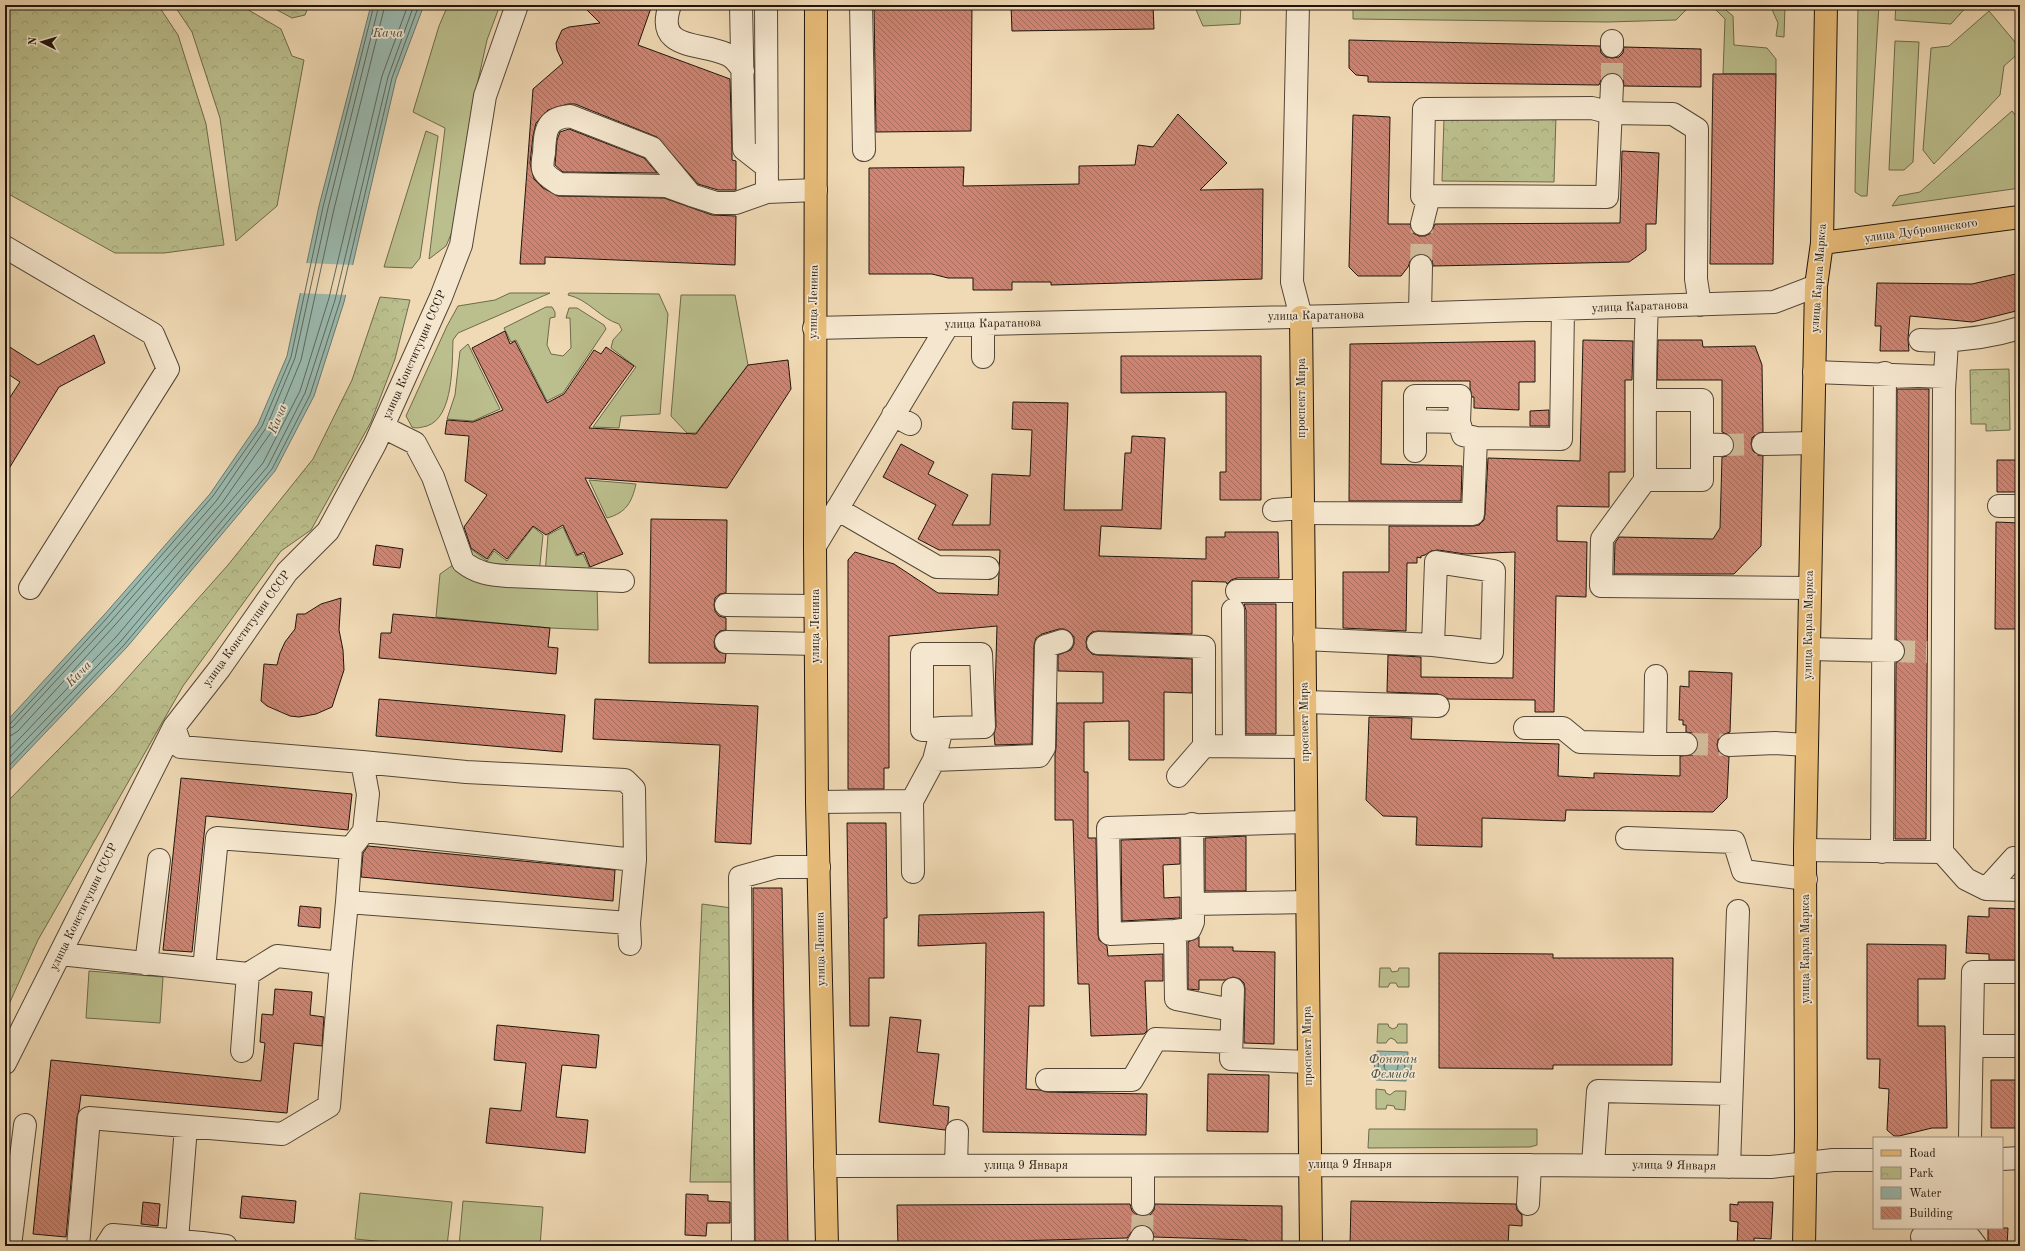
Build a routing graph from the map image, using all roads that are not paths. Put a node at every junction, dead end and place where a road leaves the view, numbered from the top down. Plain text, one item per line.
1 (517, 5) edge
2 (670, 5) edge
3 (741, 5) edge
4 (766, 5) edge
5 (816, 5) edge
6 (861, 5) edge
7 (1298, 5) edge
8 (1826, 5) edge
9 (744, 71) junction
10 (1612, 85) tunnel mouth
11 (1611, 113) junction
12 (864, 150) dead end
13 (767, 167) junction
14 (816, 190) junction
15 (767, 192) junction
16 (691, 195) junction
17 (1428, 196) junction
18 (2020, 217) edge
19 (1422, 224) tunnel mouth
20 (1822, 243) junction
21 (5, 246) edge
22 (1421, 266) tunnel mouth
23 (1816, 286) junction
24 (1700, 305) junction
25 (1647, 306) junction
26 (1563, 309) junction
27 (1420, 313) junction
28 (1301, 317) junction
29 (983, 324) junction
30 (948, 325) junction
31 (814, 328) junction
32 (2020, 328) edge
33 (1920, 340) dead end
34 (1946, 342) junction
35 (983, 357) dead end
36 (1814, 372) junction
37 (1885, 373) junction
38 (1945, 376) junction
39 (1645, 400) junction
40 (383, 427) junction
41 (1476, 438) junction
42 (1813, 443) junction
43 (1763, 444) tunnel mouth
44 (1414, 451) dead end
45 (1645, 480) junction
46 (837, 509) junction
47 (1274, 510) dead end
48 (1303, 511) junction
49 (815, 546) junction
50 (988, 568) dead end
51 (623, 581) dead end
52 (30, 588) dead end
53 (1810, 588) junction
54 (1304, 591) junction
55 (726, 605) dead end
56 (816, 606) junction
57 (1304, 639) junction
58 (1062, 641) dead end
59 (726, 642) dead end
60 (816, 644) junction
61 (1098, 644) dead end
62 (1433, 645) junction
63 (1809, 649) junction
64 (1888, 651) junction
65 (1656, 676) dead end
66 (1305, 702) junction
67 (1438, 706) dead end
68 (174, 727) junction
69 (942, 728) dead end
70 (1525, 728) dead end
71 (1655, 744) junction
72 (1686, 744) tunnel mouth
73 (1234, 745) junction
74 (1729, 745) tunnel mouth
75 (1807, 745) junction
76 (1204, 746) junction
77 (1305, 748) junction
78 (934, 760) junction
79 (362, 762) junction
80 (1178, 776) dead end
81 (912, 801) junction
82 (817, 802) junction
83 (1306, 822) junction
84 (1192, 824) junction
85 (364, 831) junction
86 (1627, 838) dead end
87 (351, 848) junction
88 (1805, 850) junction
89 (1882, 852) junction
90 (1942, 852) junction
91 (2014, 858) dead end
92 (159, 860) dead end
93 (635, 860) junction
94 (819, 867) junction
95 (913, 872) dead end
96 (1806, 879) junction
97 (1986, 889) junction
98 (2020, 890) edge
99 (347, 902) junction
100 (1306, 902) junction
101 (1193, 904) junction
102 (1738, 911) dead end
103 (1175, 931) junction
104 (60, 954) junction
105 (341, 963) junction
106 (146, 964) junction
107 (204, 969) junction
108 (2020, 972) edge
109 (248, 974) junction
110 (1231, 1042) junction
111 (1973, 1046) junction
112 (2020, 1046) edge
113 (242, 1051) dead end
114 (1308, 1062) junction
115 (5, 1063) edge
116 (1047, 1080) dead end
117 (1731, 1094) junction
118 (25, 1125) dead end
119 (186, 1127) junction
120 (957, 1131) dead end
121 (1970, 1137) edge
122 (2020, 1158) edge
123 (2003, 1159) edge
124 (1873, 1160) edge
125 (1805, 1164) junction
126 (1309, 1165) junction
127 (1530, 1165) junction
128 (1593, 1165) junction
129 (826, 1166) junction
130 (956, 1166) junction
131 (1143, 1166) junction
132 (1729, 1166) junction
133 (1143, 1204) tunnel mouth
134 (1528, 1204) dead end
135 (1922, 1237) dead end
136 (1972, 1237) edge
137 (177, 1240) junction
138 (202, 1244) edge
139 (10, 1246) edge
140 (78, 1246) edge
141 (106, 1246) edge
142 (226, 1246) edge
143 (743, 1246) edge
144 (827, 1246) edge
145 (1310, 1246) edge
146 (1804, 1246) edge

1 - 40 street, улица Конституции СССР
2 - 9 street
3 - 9 street
4 - 13 street
5 - 14 main road, улица Ленина
6 - 12 street
7 - 28 street, проспект Мира
8 - 20 main road, улица Карла Маркса
9 - 13 street
10 - 11 street
11 - 17 street
11 - 17 street
11 - 24 street
13 - 15 street
14 - 15 street
14 - 31 main road, улица Ленина
15 - 16 street
16 - 16 street
17 - 19 street
18 - 20 main road, улица Дубровинского
20 - 23 main road, улица Карла Маркса
21 - 52 street
22 - 27 street
23 - 24 street, улица Каратанова
23 - 36 main road, улица Карла Маркса
24 - 25 street, улица Каратанова
25 - 26 street, улица Каратанова
25 - 39 street
26 - 27 street, улица Каратанова
26 - 41 street
27 - 28 street, улица Каратанова
28 - 29 street, улица Каратанова
28 - 48 main road, проспект Мира
29 - 30 street, улица Каратанова
29 - 35 street
30 - 31 street, улица Каратанова
30 - 46 street
31 - 49 main road, улица Ленина
32 - 34 street
33 - 34 street
34 - 38 street
36 - 37 street
36 - 42 main road, улица Карла Маркса
37 - 38 street
37 - 64 street
38 - 90 street
39 - 45 street
39 - 45 street
40 - 51 street
40 - 68 street, улица Конституции СССР
41 - 44 street
41 - 48 street
42 - 43 street
42 - 53 main road, улица Карла Маркса
45 - 53 street
46 - 49 street
46 - 50 street
47 - 48 street
48 - 54 main road, проспект Мира
49 - 56 main road, улица Ленина
53 - 63 main road, улица Карла Маркса
54 - 57 main road, проспект Мира
54 - 73 street
55 - 56 street
56 - 60 main road, улица Ленина
57 - 62 street
57 - 66 main road, проспект Мира
58 - 78 street
59 - 60 street
60 - 82 main road, улица Ленина
61 - 76 street
62 - 62 street
63 - 64 street
63 - 75 main road, улица Карла Маркса
64 - 89 street
65 - 71 street
66 - 67 street
66 - 77 main road, проспект Мира
68 - 79 street
68 - 104 street, улица Конституции СССР
69 - 78 street
70 - 71 street
71 - 72 street
73 - 76 street
73 - 77 street
74 - 75 street
75 - 88 main road, улица Карла Маркса
76 - 80 street
77 - 83 main road, проспект Мира
78 - 81 street
79 - 85 street
79 - 93 street
81 - 82 street
81 - 95 street
82 - 94 main road, улица Ленина
83 - 84 street
83 - 100 main road, проспект Мира
84 - 101 street
84 - 103 street
85 - 87 street
85 - 93 street
86 - 96 street
87 - 99 street
87 - 107 street
88 - 89 street
88 - 96 main road, улица Карла Маркса
89 - 90 street
90 - 97 street
91 - 97 street
92 - 106 street
93 - 99 street
94 - 129 main road, улица Ленина
94 - 143 street
96 - 125 main road, улица Карла Маркса
97 - 98 street
99 - 105 street
100 - 101 street
100 - 114 main road, проспект Мира
101 - 103 street
102 - 117 street
103 - 110 street
104 - 106 street
104 - 115 street, улица Конституции СССР
105 - 109 street
105 - 119 street
106 - 107 street
107 - 109 street
108 - 111 street
109 - 113 street
110 - 114 street
110 - 116 street
111 - 112 street
111 - 121 street
114 - 126 main road, проспект Мира
117 - 128 street
117 - 132 street
118 - 139 street
119 - 137 street
119 - 140 street
120 - 130 street
122 - 123 street
124 - 125 street, улица 9 Января
125 - 132 street, улица 9 Января
125 - 146 main road, улица Карла Маркса
126 - 127 street, улица 9 Января
126 - 131 street, улица 9 Января
126 - 145 main road, проспект Мира
127 - 128 street, улица 9 Января
127 - 134 street
128 - 132 street, улица 9 Января
129 - 130 street, улица 9 Января
129 - 144 main road, улица Ленина
130 - 131 street, улица 9 Января
131 - 133 street
135 - 136 street
137 - 138 street
137 - 141 street
138 - 142 street

